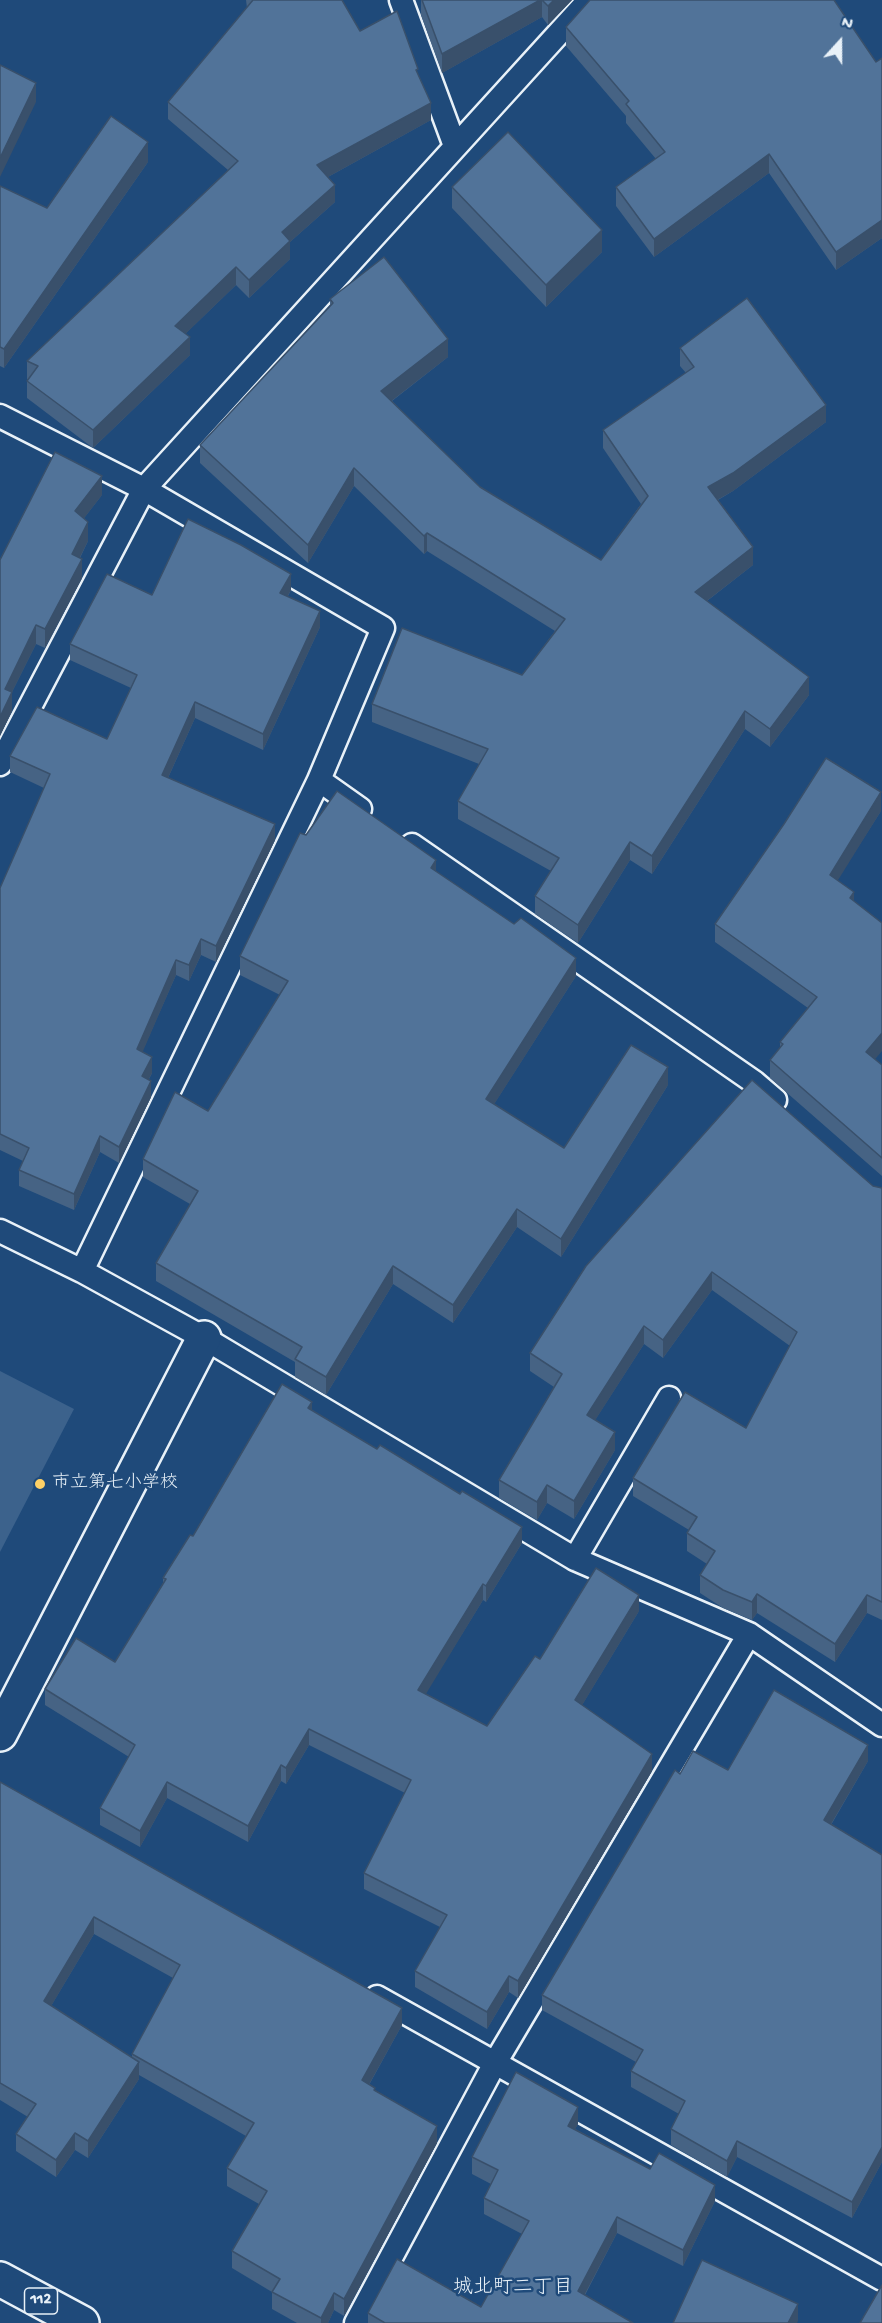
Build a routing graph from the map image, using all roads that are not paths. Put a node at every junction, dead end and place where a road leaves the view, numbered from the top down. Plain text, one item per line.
1 (401, 0) edge
2 (589, 0) edge
3 (455, 146) junction
4 (0, 416) edge
5 (144, 489) junction
6 (0, 764) edge
7 (319, 780) junction
8 (377, 820) edge
9 (396, 834) edge
10 (788, 1112) edge
11 (0, 1231) edge
12 (82, 1271) junction
13 (204, 1338) junction
14 (669, 1398) dead end
15 (575, 1559) junction
16 (749, 1634) junction
17 (882, 1725) edge
18 (0, 1734) edge
19 (361, 1988) edge
20 (495, 2063) junction
21 (0, 2279) edge
22 (882, 2279) edge
23 (82, 2323) edge
24 (356, 2323) edge

1 - 3 lane
2 - 3 lane
3 - 5 lane
4 - 5 lane
5 - 6 lane
5 - 7 lane
7 - 8 lane
7 - 12 lane
9 - 10 lane
11 - 12 lane
12 - 13 lane
13 - 15 lane
13 - 18 main road
14 - 15 lane
15 - 16 lane
16 - 17 lane
16 - 20 lane
19 - 20 lane
20 - 22 lane
20 - 24 lane
21 - 23 main road, 112

